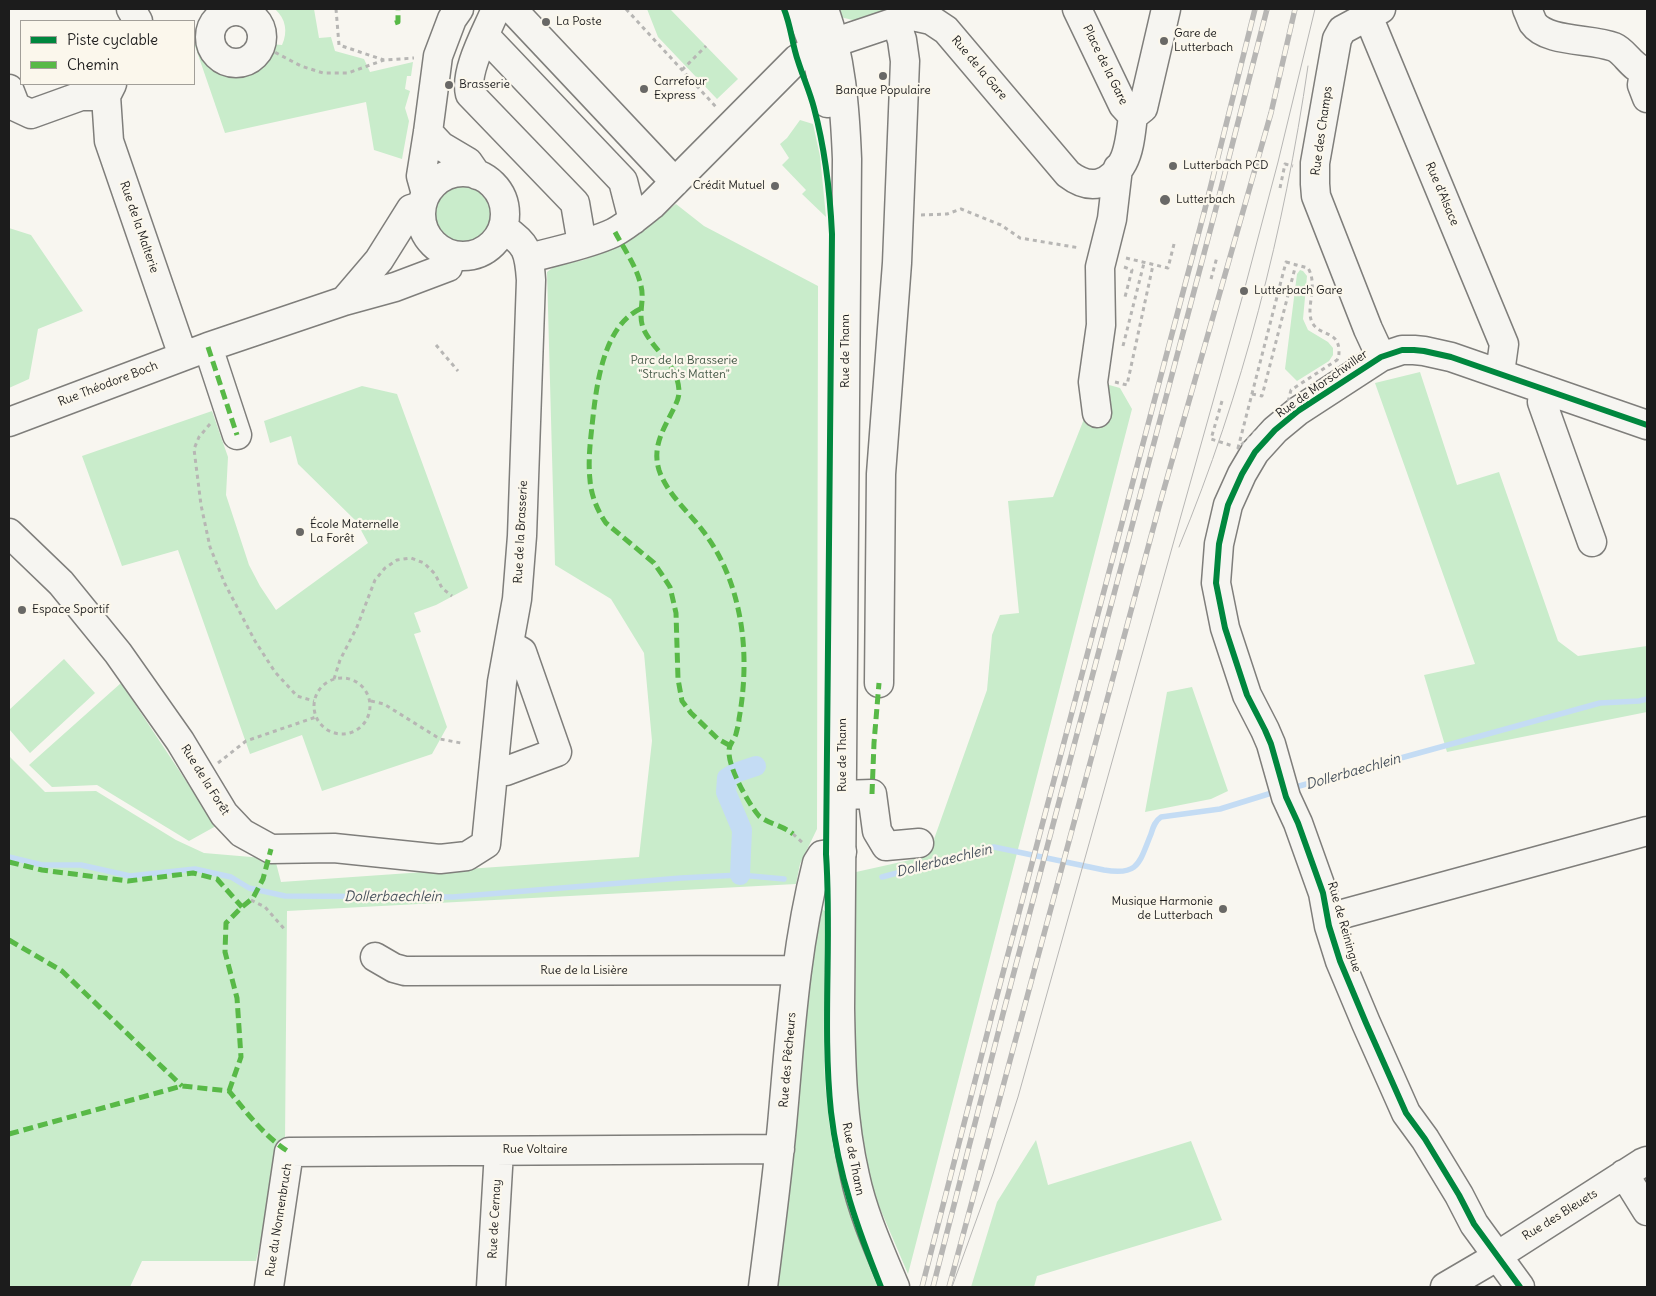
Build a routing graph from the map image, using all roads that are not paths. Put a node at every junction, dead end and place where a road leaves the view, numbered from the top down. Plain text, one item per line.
1 (131, 9) edge
2 (459, 9) edge
3 (496, 9) edge
4 (512, 9) edge
5 (800, 9) edge
6 (824, 9) edge
7 (1166, 9) edge
8 (1527, 9) edge
9 (1079, 10) edge
10 (1361, 15) edge
11 (226, 16) edge
12 (907, 16) edge
13 (137, 20) edge
14 (485, 36) junction
15 (825, 46) junction
16 (1646, 81) edge
17 (9, 89) edge
18 (109, 90) edge
19 (1133, 116) junction
20 (428, 132) junction
21 (1035, 134) joint
22 (1118, 168) junction
23 (477, 174) junction
24 (675, 182) junction
25 (423, 210) junction
26 (847, 216) junction
27 (633, 220) junction
28 (503, 228) junction
29 (582, 244) junction
30 (451, 256) junction
31 (530, 258) junction
32 (415, 280) junction
33 (344, 301) junction
34 (195, 351) junction
35 (1381, 357) junction
36 (1500, 373) junction
37 (1544, 389) junction
38 (1097, 413) dead end
39 (9, 422) edge
40 (1647, 425) edge
41 (237, 434) dead end
42 (9, 533) edge
43 (1592, 542) dead end
44 (1219, 544) joint
45 (510, 645) junction
46 (878, 683) dead end
47 (493, 773) junction
48 (842, 795) junction
49 (1647, 831) edge
50 (1577, 833) dead end
51 (919, 843) dead end
52 (486, 844) joint
53 (842, 852) junction
54 (1327, 910) junction
55 (376, 957) dead end
56 (796, 970) junction
57 (780, 1149) junction
58 (499, 1150) junction
59 (289, 1152) joint
60 (1636, 1168) edge
61 (1647, 1211) edge
62 (1497, 1256) junction
63 (269, 1287) edge
64 (491, 1287) edge
65 (763, 1287) edge
66 (895, 1287) edge
67 (1445, 1287) edge
68 (1520, 1287) edge

1 - 13 street
2 - 20 street
3 - 14 street
4 - 24 street
5 - 15 street, Rue de Thann
6 - 15 street, Rue de Thann
7 - 19 street, Place de la Gare
8 - 16 street
9 - 19 street, Place de la Gare
10 - 35 street, Rue des Champs
10 - 36 street, Rue d'Alsace
11 - 11 street
12 - 15 street
12 - 21 street, Rue de la Gare
12 - 46 street
14 - 27 street
14 - 29 street
15 - 24 street
15 - 26 street, Rue de Thann
15 - 26 street, Rue de Thann
17 - 18 street, Rue de la Malterie
18 - 34 street, Rue de la Malterie
19 - 22 street, Place de la Gare
20 - 23 street
20 - 25 street
21 - 22 street, Place de la Gare
22 - 38 street
23 - 25 street
23 - 28 street
24 - 27 street
25 - 30 street
25 - 32 street
25 - 33 street
26 - 48 street, Rue de Thann
27 - 29 street
28 - 30 street
28 - 31 street
29 - 31 street
30 - 32 street, Rue Théodore Boch
31 - 45 street, Rue de la Brasserie
32 - 33 street, Rue Théodore Boch
33 - 34 street, Rue Théodore Boch
34 - 39 street, Rue Théodore Boch
34 - 41 street
35 - 36 street, Rue de Morschwiller
35 - 44 street, Rue de Morschwiller
36 - 37 street, Rue de Morschwiller
37 - 40 street, Rue de Morschwiller
37 - 43 street
42 - 52 street, Rue de la Forêt
44 - 54 street, Rue de Reiningue
45 - 47 street, Rue de la Brasserie
45 - 47 street
47 - 52 street, Rue de la Brasserie
48 - 51 street
48 - 53 street, Rue de Thann
49 - 54 street
50 - 54 street
53 - 56 street, Rue des Pêcheurs
53 - 66 street, Rue de Thann
54 - 62 street, Rue de Reiningue
55 - 56 street, Rue de la Lisière
56 - 57 street, Rue des Pêcheurs
57 - 58 street, Rue Voltaire
57 - 65 street, Rue des Pêcheurs
58 - 59 street, Rue Voltaire
58 - 64 street, Rue de Cernay
59 - 63 street, Rue du Nonnenbruch
60 - 61 street, Rue des Bleuets
60 - 62 street, Rue des Bleuets
62 - 67 street, Rue des Bleuets
62 - 68 street, Rue de Reiningue

